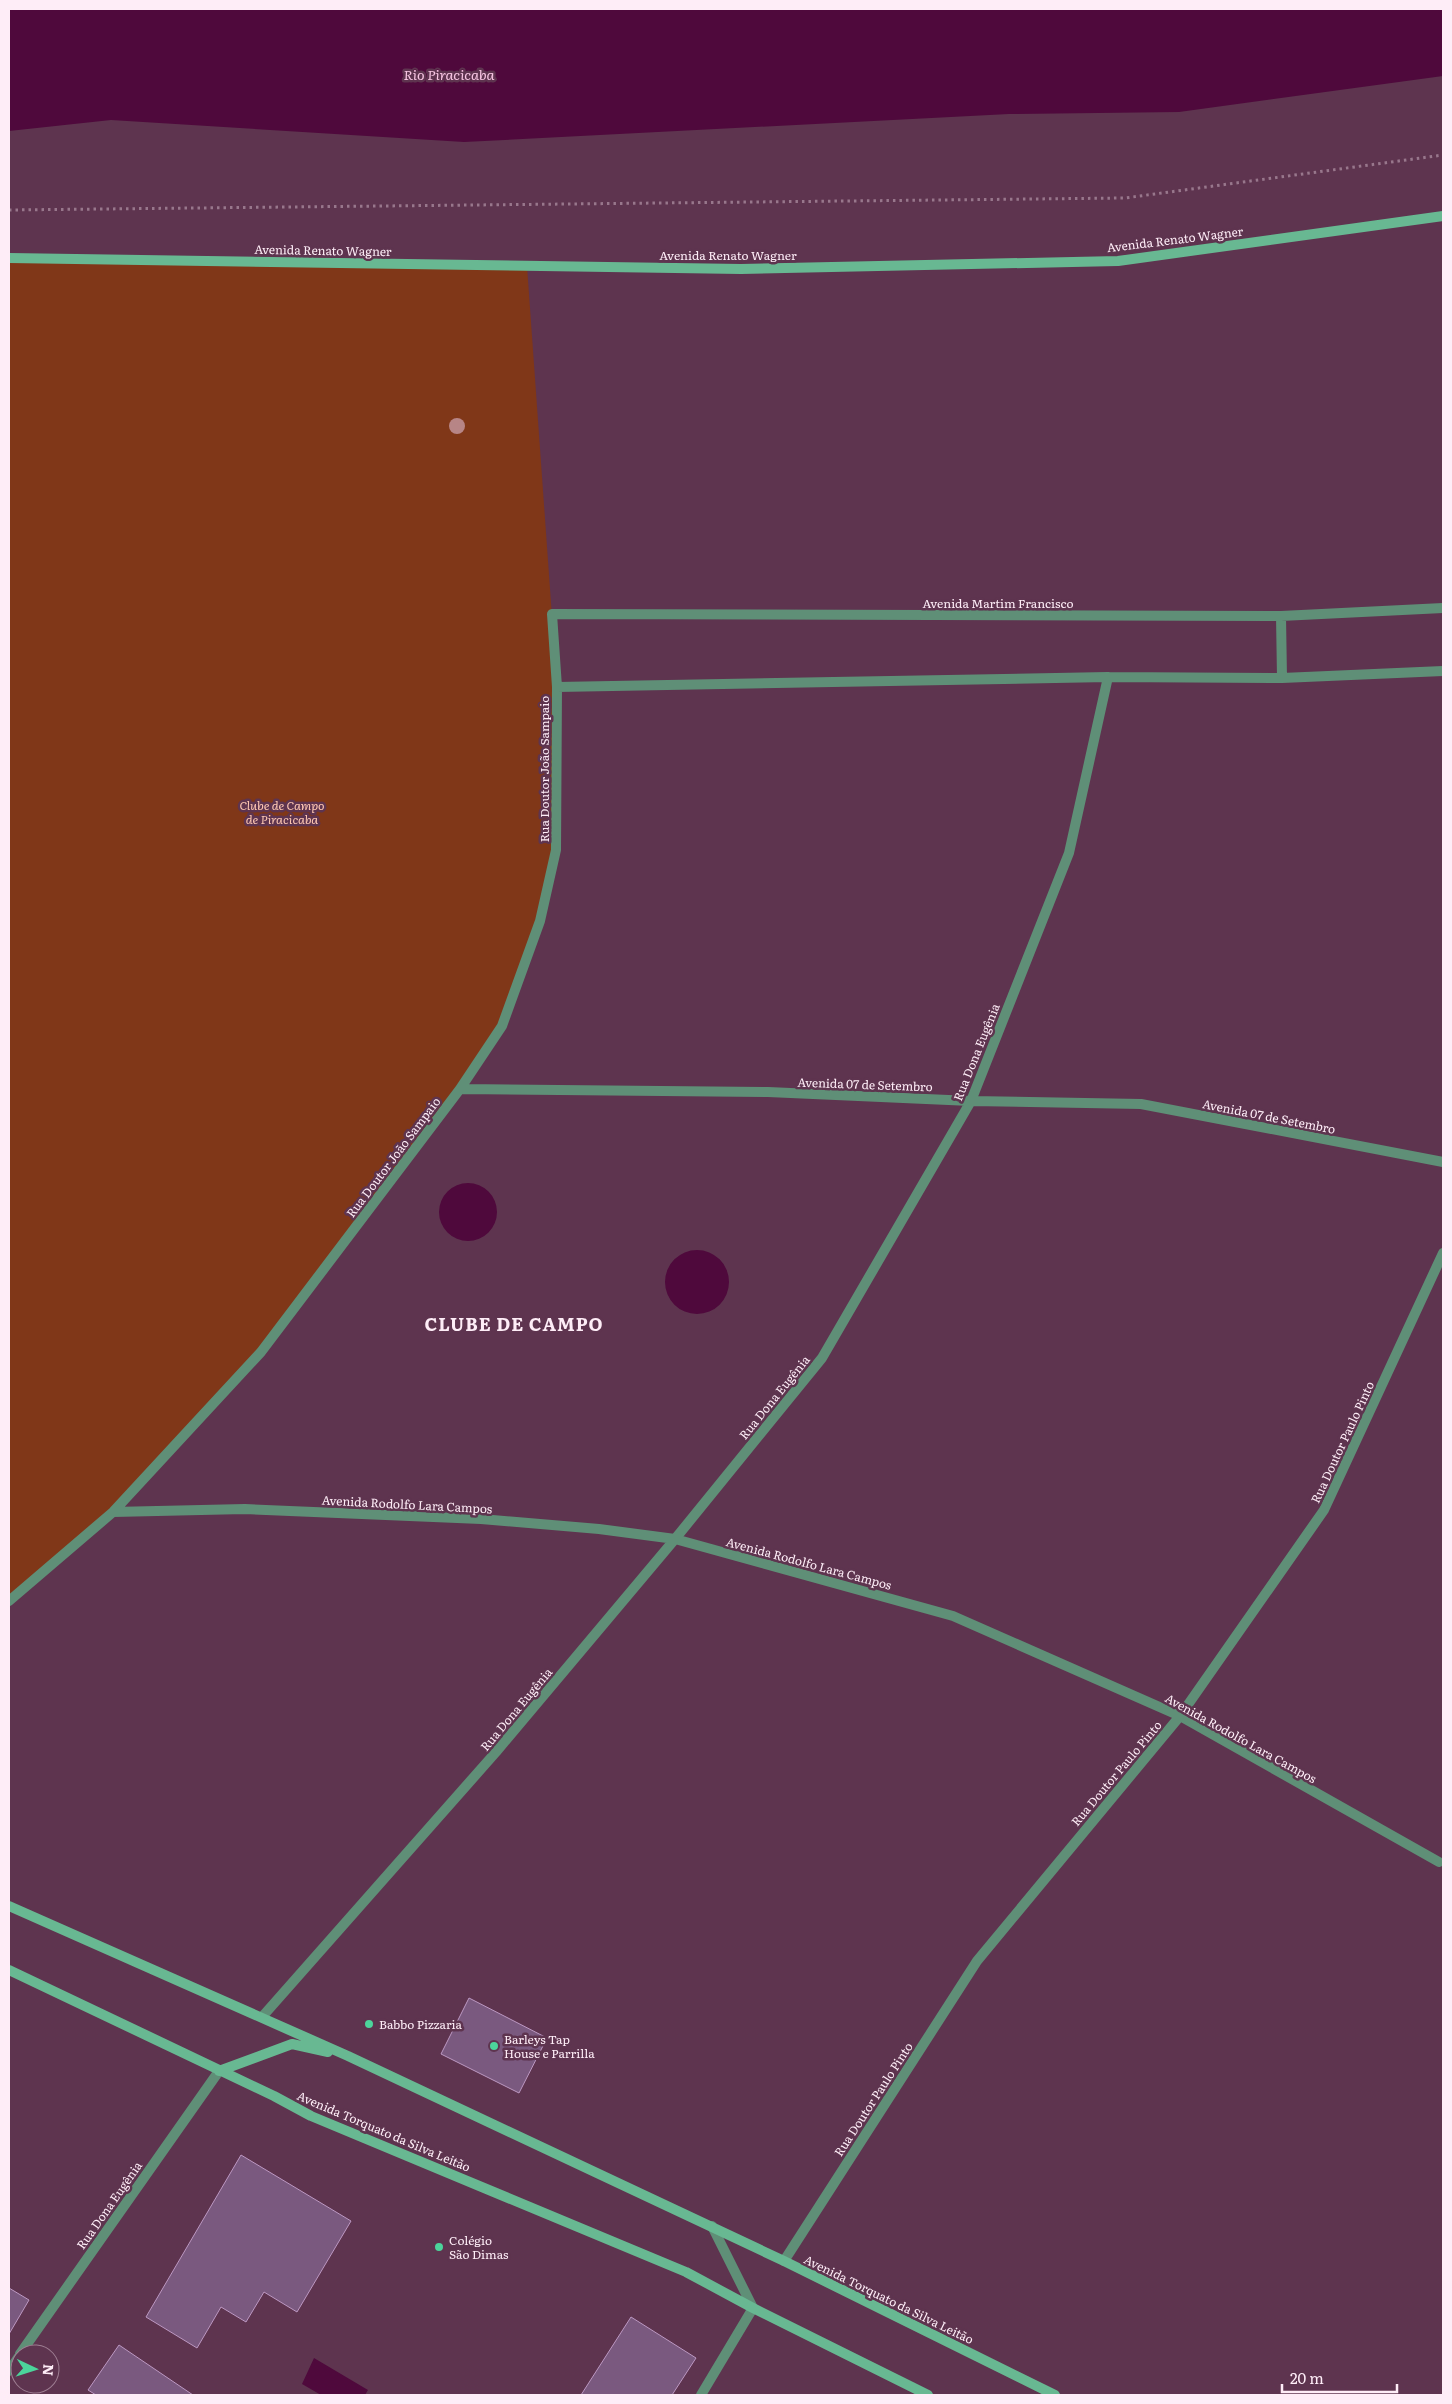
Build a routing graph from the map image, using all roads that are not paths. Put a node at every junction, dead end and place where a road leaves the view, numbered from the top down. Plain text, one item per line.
1 (1443, 216) edge
2 (9, 258) edge
3 (1443, 608) edge
4 (552, 614) joint
5 (1281, 616) junction
6 (1443, 671) edge
7 (1108, 677) junction
8 (1282, 678) junction
9 (557, 687) junction
10 (460, 1089) junction
11 (971, 1101) junction
12 (1443, 1162) edge
13 (1443, 1253) edge
14 (113, 1512) junction
15 (675, 1539) junction
16 (9, 1601) edge
17 (1180, 1716) junction
18 (1439, 1862) dead end
19 (9, 1906) edge
20 (9, 1970) edge
21 (262, 2018) junction
22 (348, 2056) junction
23 (219, 2070) junction
24 (712, 2226) junction
25 (784, 2261) junction
26 (752, 2308) junction
27 (27, 2344) edge
28 (701, 2395) edge
29 (928, 2395) edge
30 (1055, 2395) edge

1 - 2 main road, Avenida Renato Wagner
3 - 5 street, Avenida Martim Francisco
4 - 5 street, Avenida Martim Francisco
4 - 9 street, Rua Doutor João Sampaio
5 - 8 street
6 - 8 street
7 - 8 street
7 - 9 street
7 - 11 street, Rua Dona Eugênia
9 - 10 street, Rua Doutor João Sampaio
10 - 11 street, Avenida 07 de Setembro
10 - 14 street, Rua Doutor João Sampaio
11 - 12 street, Avenida 07 de Setembro
11 - 15 street, Rua Dona Eugênia
13 - 17 street, Rua Doutor Paulo Pinto
14 - 15 street, Avenida Rodolfo Lara Campos
14 - 16 street, Rua Doutor João Sampaio
15 - 17 street, Avenida Rodolfo Lara Campos
15 - 21 street, Rua Dona Eugênia
17 - 18 street, Avenida Rodolfo Lara Campos
17 - 25 street, Rua Doutor Paulo Pinto
19 - 21 main road, Avenida Torquato da Silva Leitão
20 - 23 main road, Avenida Torquato da Silva Leitão
21 - 22 main road, Avenida Torquato da Silva Leitão
22 - 23 main road
22 - 24 main road, Avenida Torquato da Silva Leitão
23 - 26 main road, Avenida Torquato da Silva Leitão
23 - 27 street, Rua Dona Eugênia
24 - 25 main road, Avenida Torquato da Silva Leitão
24 - 26 street
25 - 30 main road, Avenida Torquato da Silva Leitão
26 - 28 street
26 - 29 main road, Avenida Torquato da Silva Leitão

